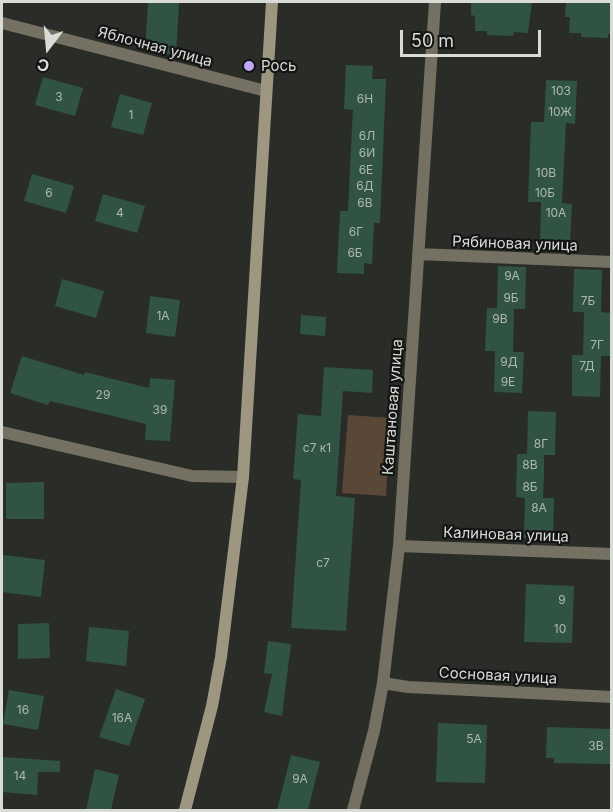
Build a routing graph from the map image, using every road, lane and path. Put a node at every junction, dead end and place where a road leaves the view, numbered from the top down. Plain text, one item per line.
1 (272, 2) edge
2 (435, 2) edge
3 (2, 23) edge
4 (266, 92) junction
5 (418, 254) junction
6 (612, 262) edge
7 (2, 432) edge
8 (243, 477) junction
9 (399, 546) junction
10 (612, 554) edge
11 (382, 683) junction
12 (612, 697) edge
13 (185, 810) edge
14 (353, 810) edge

1 - 4 street
2 - 5 street, Каштановая улица
3 - 4 street, Яблочная улица
4 - 8 street
5 - 6 street, Рябиновая улица
5 - 9 street, Каштановая улица
7 - 8 street
8 - 13 street
9 - 10 street, Калиновая улица
9 - 11 street, Каштановая улица
11 - 12 street, Сосновая улица
11 - 14 street, Каштановая улица

